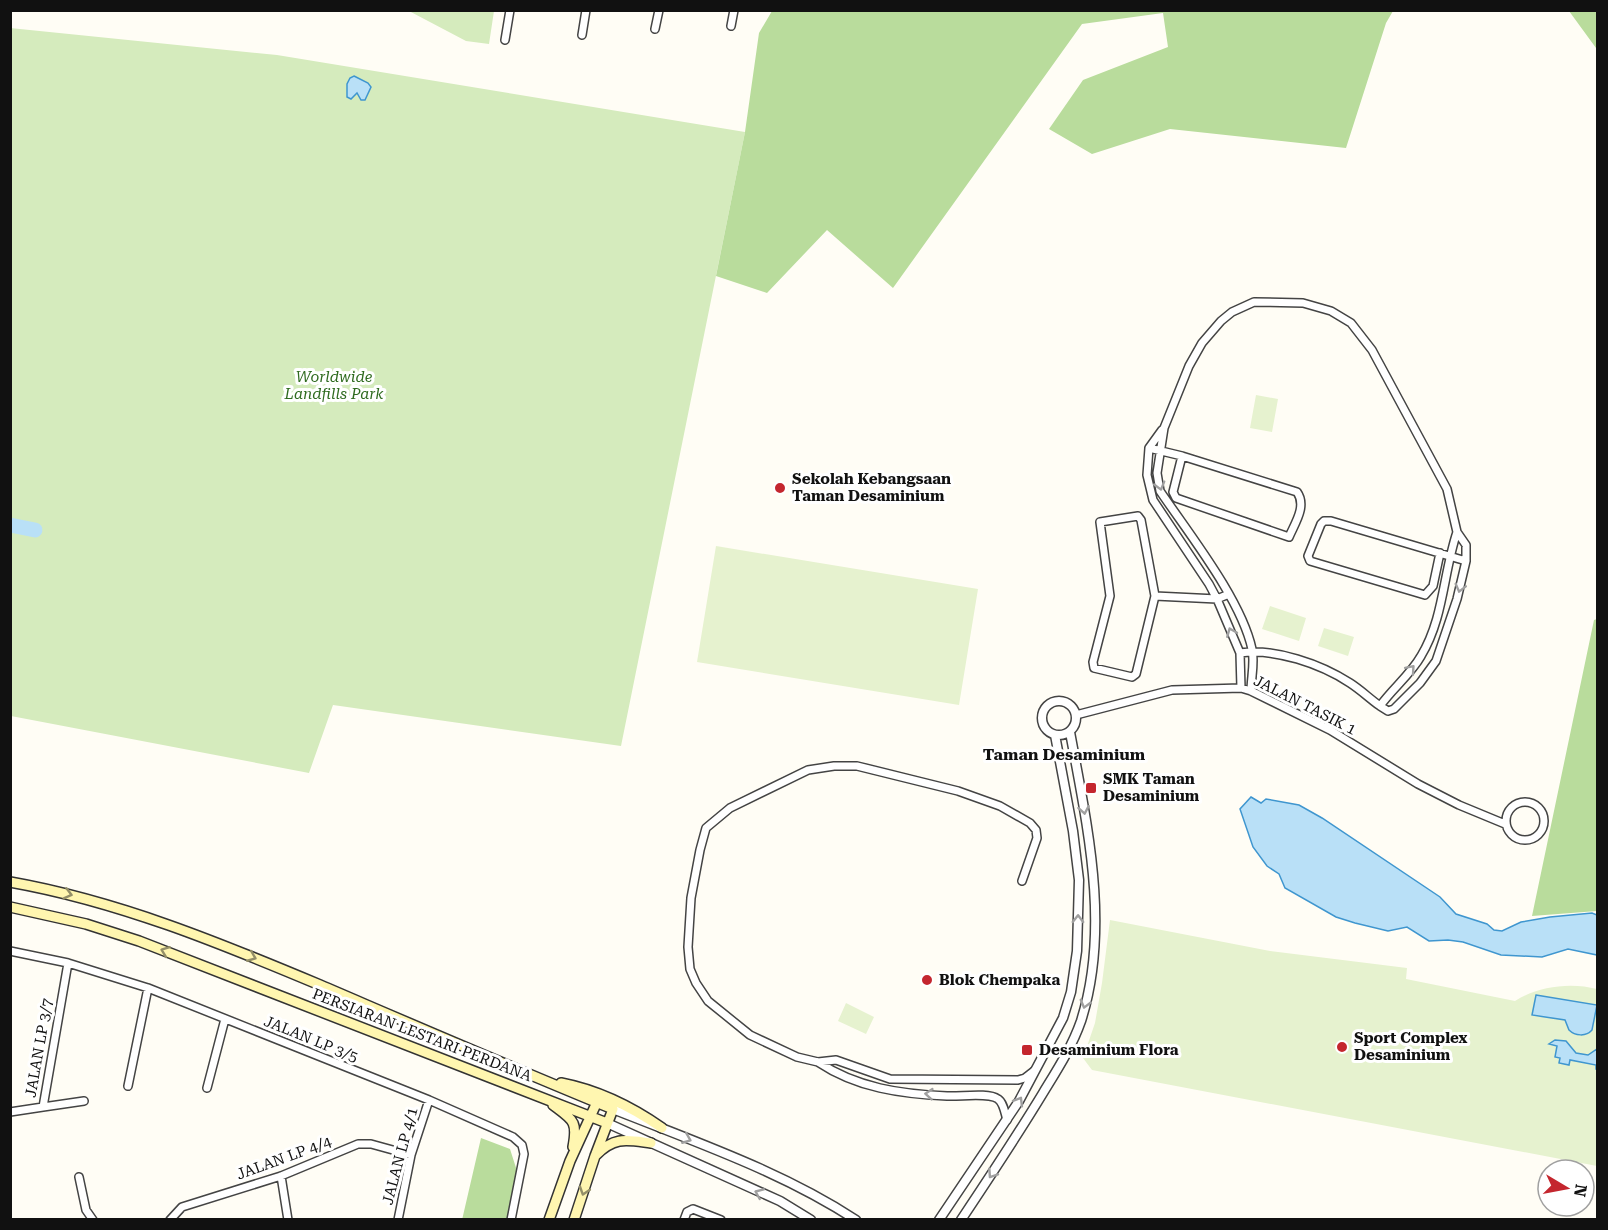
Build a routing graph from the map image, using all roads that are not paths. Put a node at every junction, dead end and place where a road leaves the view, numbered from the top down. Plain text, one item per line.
1 (510, 10) edge
2 (586, 10) edge
3 (659, 10) edge
4 (734, 10) edge
5 (731, 26) dead end
6 (655, 29) dead end
7 (582, 35) dead end
8 (505, 40) dead end
9 (1164, 428) junction
10 (1149, 448) junction
11 (1159, 451) junction
12 (1182, 456) junction
13 (1457, 532) junction
14 (1440, 553) junction
15 (1449, 556) junction
16 (1466, 561) junction
17 (1229, 594) junction
18 (1155, 596) junction
19 (1217, 599) junction
20 (1252, 651) junction
21 (1240, 653) junction
22 (1241, 688) junction
23 (1251, 691) junction
24 (1380, 706) junction
25 (1076, 715) junction
26 (1070, 732) junction
27 (1055, 735) junction
28 (1505, 824) junction
29 (1022, 881) dead end
30 (10, 882) edge
31 (10, 908) edge
32 (10, 951) edge
33 (68, 963) junction
34 (148, 988) junction
35 (225, 1019) junction
36 (818, 1062) junction
37 (1038, 1066) junction
38 (541, 1079) junction
39 (128, 1086) dead end
40 (207, 1088) dead end
41 (544, 1098) junction
42 (429, 1100) junction
43 (84, 1101) dead end
44 (597, 1102) junction
45 (43, 1107) junction
46 (613, 1109) junction
47 (10, 1112) edge
48 (592, 1117) junction
49 (1007, 1120) junction
50 (607, 1123) junction
51 (662, 1128) junction
52 (651, 1143) junction
53 (411, 1155) junction
54 (595, 1156) junction
55 (570, 1161) junction
56 (281, 1176) junction
57 (79, 1177) dead end
58 (686, 1216) edge
59 (93, 1220) edge
60 (170, 1220) edge
61 (288, 1220) edge
62 (398, 1220) edge
63 (511, 1220) edge
64 (549, 1220) edge
65 (574, 1220) edge
66 (721, 1220) edge
67 (811, 1220) edge
68 (856, 1220) edge
69 (939, 1220) edge
70 (961, 1220) edge

1 - 8 street
2 - 7 street
3 - 6 street
4 - 5 street
9 - 10 street
9 - 11 street
9 - 13 street
10 - 11 street
10 - 19 street
11 - 12 street
11 -> 17 street
12 - 12 street
13 - 15 street
13 - 16 street
14 - 14 street
14 - 15 street
15 - 16 street
24 -> 15 street
16 -> 24 street
17 - 19 street
17 - 20 street
18 - 18 street
18 - 19 street
21 -> 19 street
20 - 21 street
20 - 23 street
20 - 24 street
21 - 22 street
22 - 23 street, JALAN TASIK 1
22 - 25 street, JALAN TASIK 1
23 - 28 street, JALAN TASIK 1
25 - 26 street
25 - 27 street
26 - 27 street
26 -> 70 street
37 -> 27 street
28 - 28 street
29 - 36 street
30 -> 38 main road, PERSIARAN LESTARI PERDANA
41 -> 31 main road, PERSIARAN LESTARI PERDANA
32 - 33 street, JALAN LP 3/5
33 - 34 street, JALAN LP 3/5
33 - 45 street, JALAN LP 3/7
34 - 35 street, JALAN LP 3/5
34 - 39 street
35 - 40 street
35 - 42 street, JALAN LP 3/5
36 - 37 street
49 -> 36 street
49 -> 37 street
38 - 44 main road, PERSIARAN LESTARI PERDANA
38 - 51 main road
41 - 48 main road, PERSIARAN LESTARI PERDANA
41 - 55 main road
42 - 53 street, JALAN LP 4/1
42 - 63 street, JALAN LP 3/5
43 - 45 street
44 - 46 main road, PERSIARAN LESTARI PERDANA
44 - 48 main road
45 - 47 street, JALAN LP 3/7
46 - 50 main road
46 - 51 street
48 - 50 main road, PERSIARAN LESTARI PERDANA
48 - 55 main road
49 - 69 street
50 - 52 street, PERSIARAN LESTARI PERDANA
50 - 54 main road
51 -> 68 street
52 - 54 main road
67 -> 52 street, PERSIARAN LESTARI PERDANA
53 - 56 street, JALAN LP 4/4
53 - 62 street, JALAN LP 4/1
54 -> 65 main road
55 - 64 main road
56 - 60 street, JALAN LP 4/4
56 - 61 street
57 - 59 street
58 - 66 street

